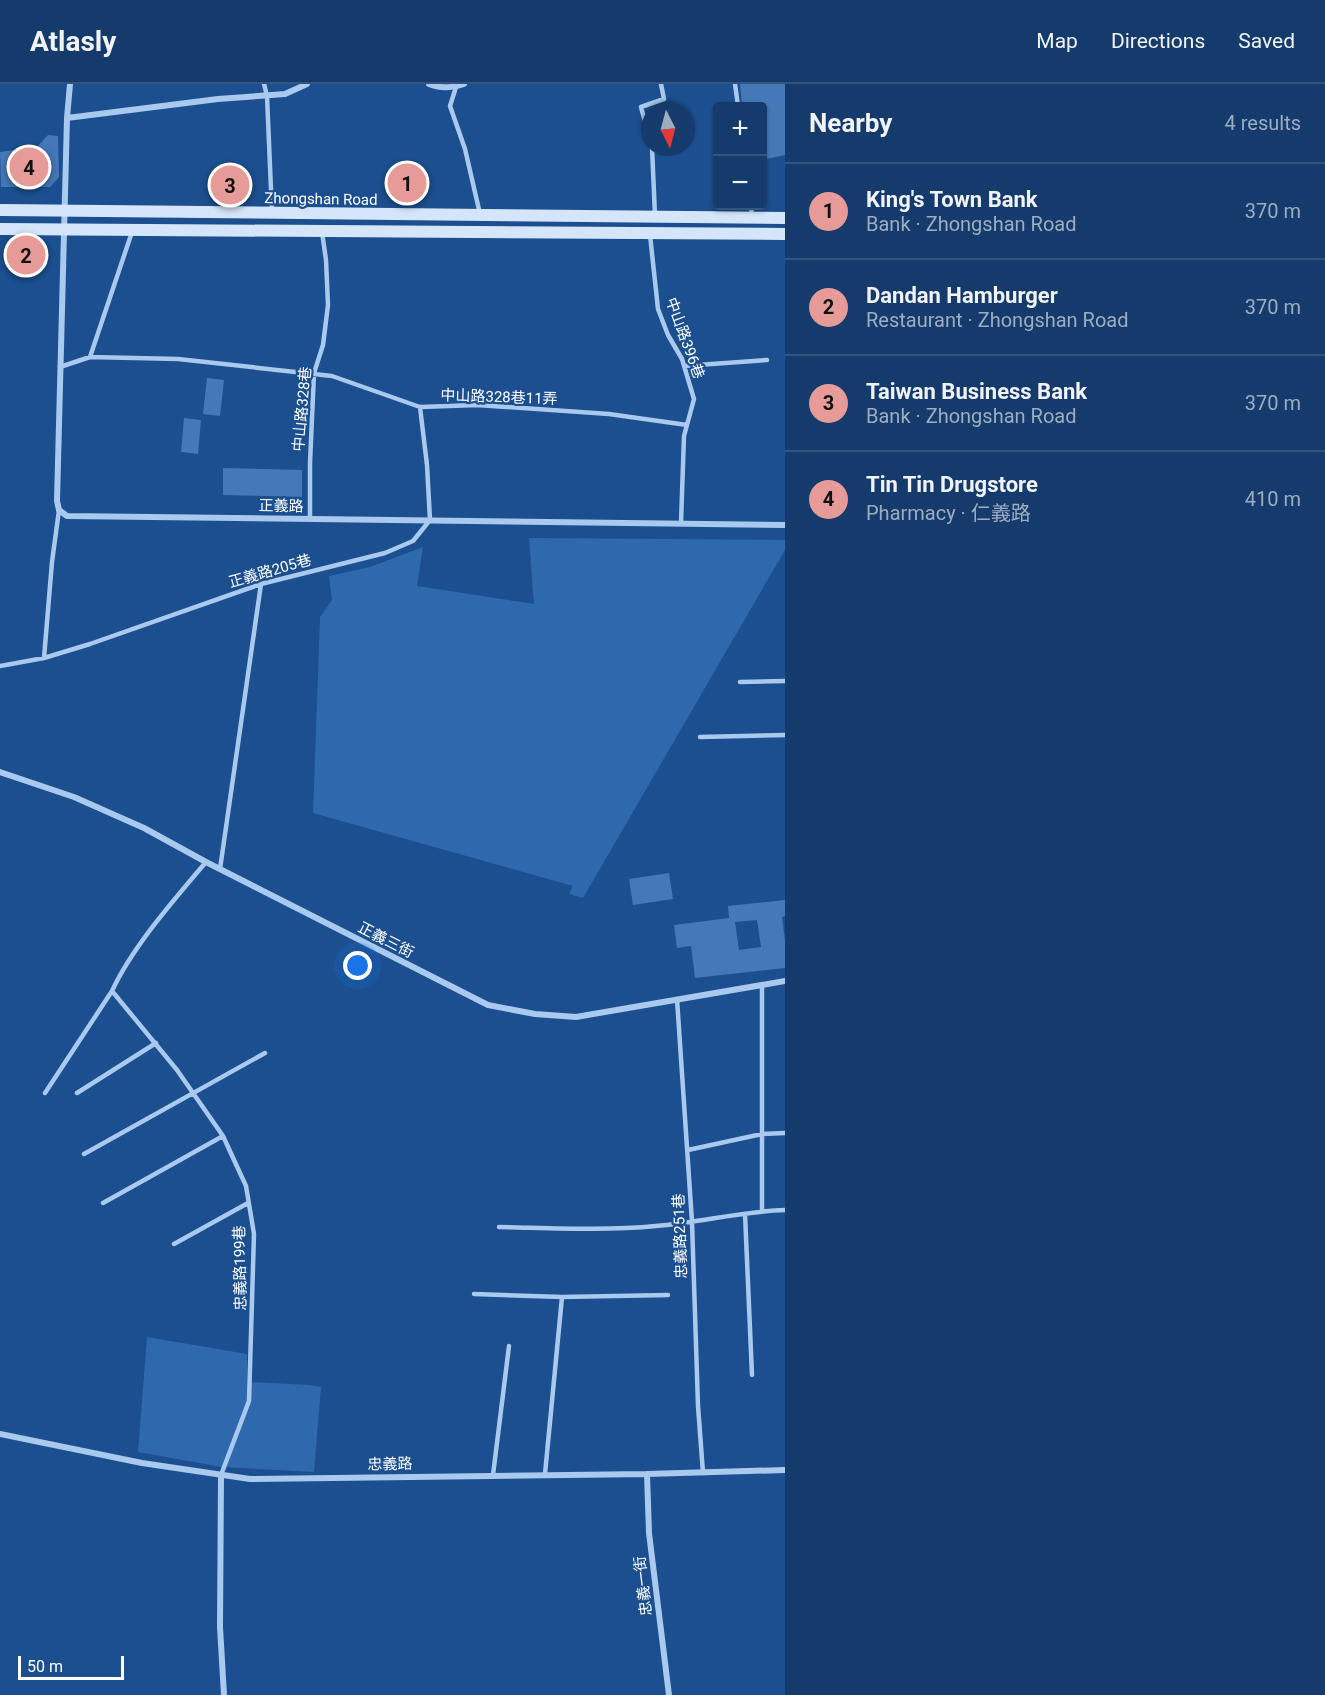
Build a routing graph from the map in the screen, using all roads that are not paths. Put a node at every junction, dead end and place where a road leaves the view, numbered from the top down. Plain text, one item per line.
1 (70, 84) edge
2 (264, 84) edge
3 (307, 84) edge
4 (429, 84) edge
5 (464, 84) edge
6 (661, 84) edge
7 (735, 84) edge
8 (456, 87) junction
9 (267, 96) junction
10 (655, 102) edge
11 (737, 102) edge
12 (67, 118) junction
13 (652, 156) edge
14 (0, 210) edge
15 (65, 211) junction
16 (752, 211) edge
17 (272, 213) junction
18 (480, 215) junction
19 (655, 216) junction
20 (785, 218) edge
21 (0, 229) edge
22 (64, 230) junction
23 (133, 230) junction
24 (322, 230) junction
25 (650, 233) junction
26 (785, 234) edge
27 (90, 357) junction
28 (767, 360) dead end
29 (684, 366) junction
30 (60, 367) junction
31 (314, 373) junction
32 (420, 407) junction
33 (687, 425) junction
34 (59, 510) junction
35 (310, 519) junction
36 (430, 520) junction
37 (681, 523) junction
38 (785, 525) edge
39 (261, 584) junction
40 (44, 658) junction
41 (0, 666) edge
42 (785, 681) edge
43 (741, 682) dead end
44 (785, 735) edge
45 (700, 736) dead end
46 (0, 772) edge
47 (207, 862) junction
48 (220, 869) junction
49 (785, 981) edge
50 (762, 985) junction
51 (112, 991) junction
52 (677, 999) junction
53 (156, 1043) junction
54 (265, 1053) dead end
55 (77, 1093) dead end
56 (45, 1094) dead end
57 (193, 1094) junction
58 (785, 1133) edge
59 (762, 1134) junction
60 (223, 1136) junction
61 (687, 1150) junction
62 (84, 1154) dead end
63 (103, 1203) dead end
64 (248, 1203) junction
65 (785, 1210) edge
66 (762, 1211) junction
67 (745, 1214) junction
68 (692, 1222) junction
69 (499, 1227) dead end
70 (174, 1244) dead end
71 (474, 1294) dead end
72 (669, 1295) dead end
73 (562, 1297) junction
74 (509, 1346) dead end
75 (752, 1375) dead end
76 (0, 1434) edge
77 (785, 1470) edge
78 (703, 1473) junction
79 (221, 1474) junction
80 (545, 1474) junction
81 (647, 1474) junction
82 (493, 1475) junction
83 (224, 1695) edge
84 (669, 1695) edge

1 - 12 street
2 - 9 lane
3 - 9 street
4 - 8 street
5 - 8 street
6 - 10 lane
7 - 11 lane
8 - 18 lane
9 - 12 street
9 - 17 lane
12 - 15 street
13 - 19 lane
14 - 15 main road, Zhongshan Road
15 - 17 main road, Zhongshan Road
15 - 22 street
16 - 19 main road, Zhongshan Road
16 - 20 main road, Zhongshan Road
17 - 18 main road, Zhongshan Road
18 - 19 main road, Zhongshan Road
21 - 22 main road, Zhongshan Road
22 - 23 main road, Zhongshan Road
22 - 30 street
23 - 24 main road, Zhongshan Road
23 - 27 lane
24 - 25 main road, Zhongshan Road
24 - 31 lane, 中山路328巷
25 - 26 main road, Zhongshan Road
25 - 29 lane, 中山路396巷
27 - 30 lane, 中山路328巷11弄
27 - 31 lane, 中山路328巷11弄
28 - 29 lane
29 - 33 lane, 中山路396巷
30 - 34 street
31 - 32 lane, 中山路328巷11弄
31 - 35 lane, 中山路328巷
32 - 33 lane, 中山路328巷11弄
32 - 36 lane
33 - 37 lane, 中山路396巷
34 - 35 street, 正義路
34 - 40 lane
35 - 36 street, 正義路
36 - 37 street, 正義路
36 - 39 lane, 正義路205巷
37 - 38 street, 正義路
39 - 40 lane, 正義路205巷
39 - 48 lane
40 - 41 lane, 正義路205巷
42 - 43 lane
44 - 45 lane
46 - 47 street, 正義三街
47 - 48 street, 正義三街
47 - 51 lane
48 - 52 street, 正義三街
49 - 50 street, 正義三街
50 - 52 street, 正義三街
50 - 59 lane
51 - 53 lane, 忠義路199巷
51 - 56 lane
52 - 61 lane, 忠義路251巷
53 - 55 lane
53 - 57 lane, 忠義路199巷
54 - 57 lane
57 - 60 lane, 忠義路199巷
57 - 62 lane
58 - 59 lane
59 - 61 lane
59 - 66 lane
60 - 63 lane
60 - 64 lane, 忠義路199巷
61 - 68 lane, 忠義路251巷
64 - 70 lane
64 - 79 lane, 忠義路199巷
65 - 66 lane
66 - 67 lane
67 - 68 lane
67 - 75 lane
68 - 69 lane
68 - 78 lane, 忠義路251巷
71 - 73 lane
72 - 73 lane
73 - 80 lane
74 - 82 lane
76 - 79 street, 忠義路
77 - 78 street, 忠義路
78 - 81 street, 忠義路
79 - 82 street, 忠義路
79 - 83 street
80 - 81 street, 忠義路
80 - 82 street, 忠義路
81 - 84 street, 忠義一街

